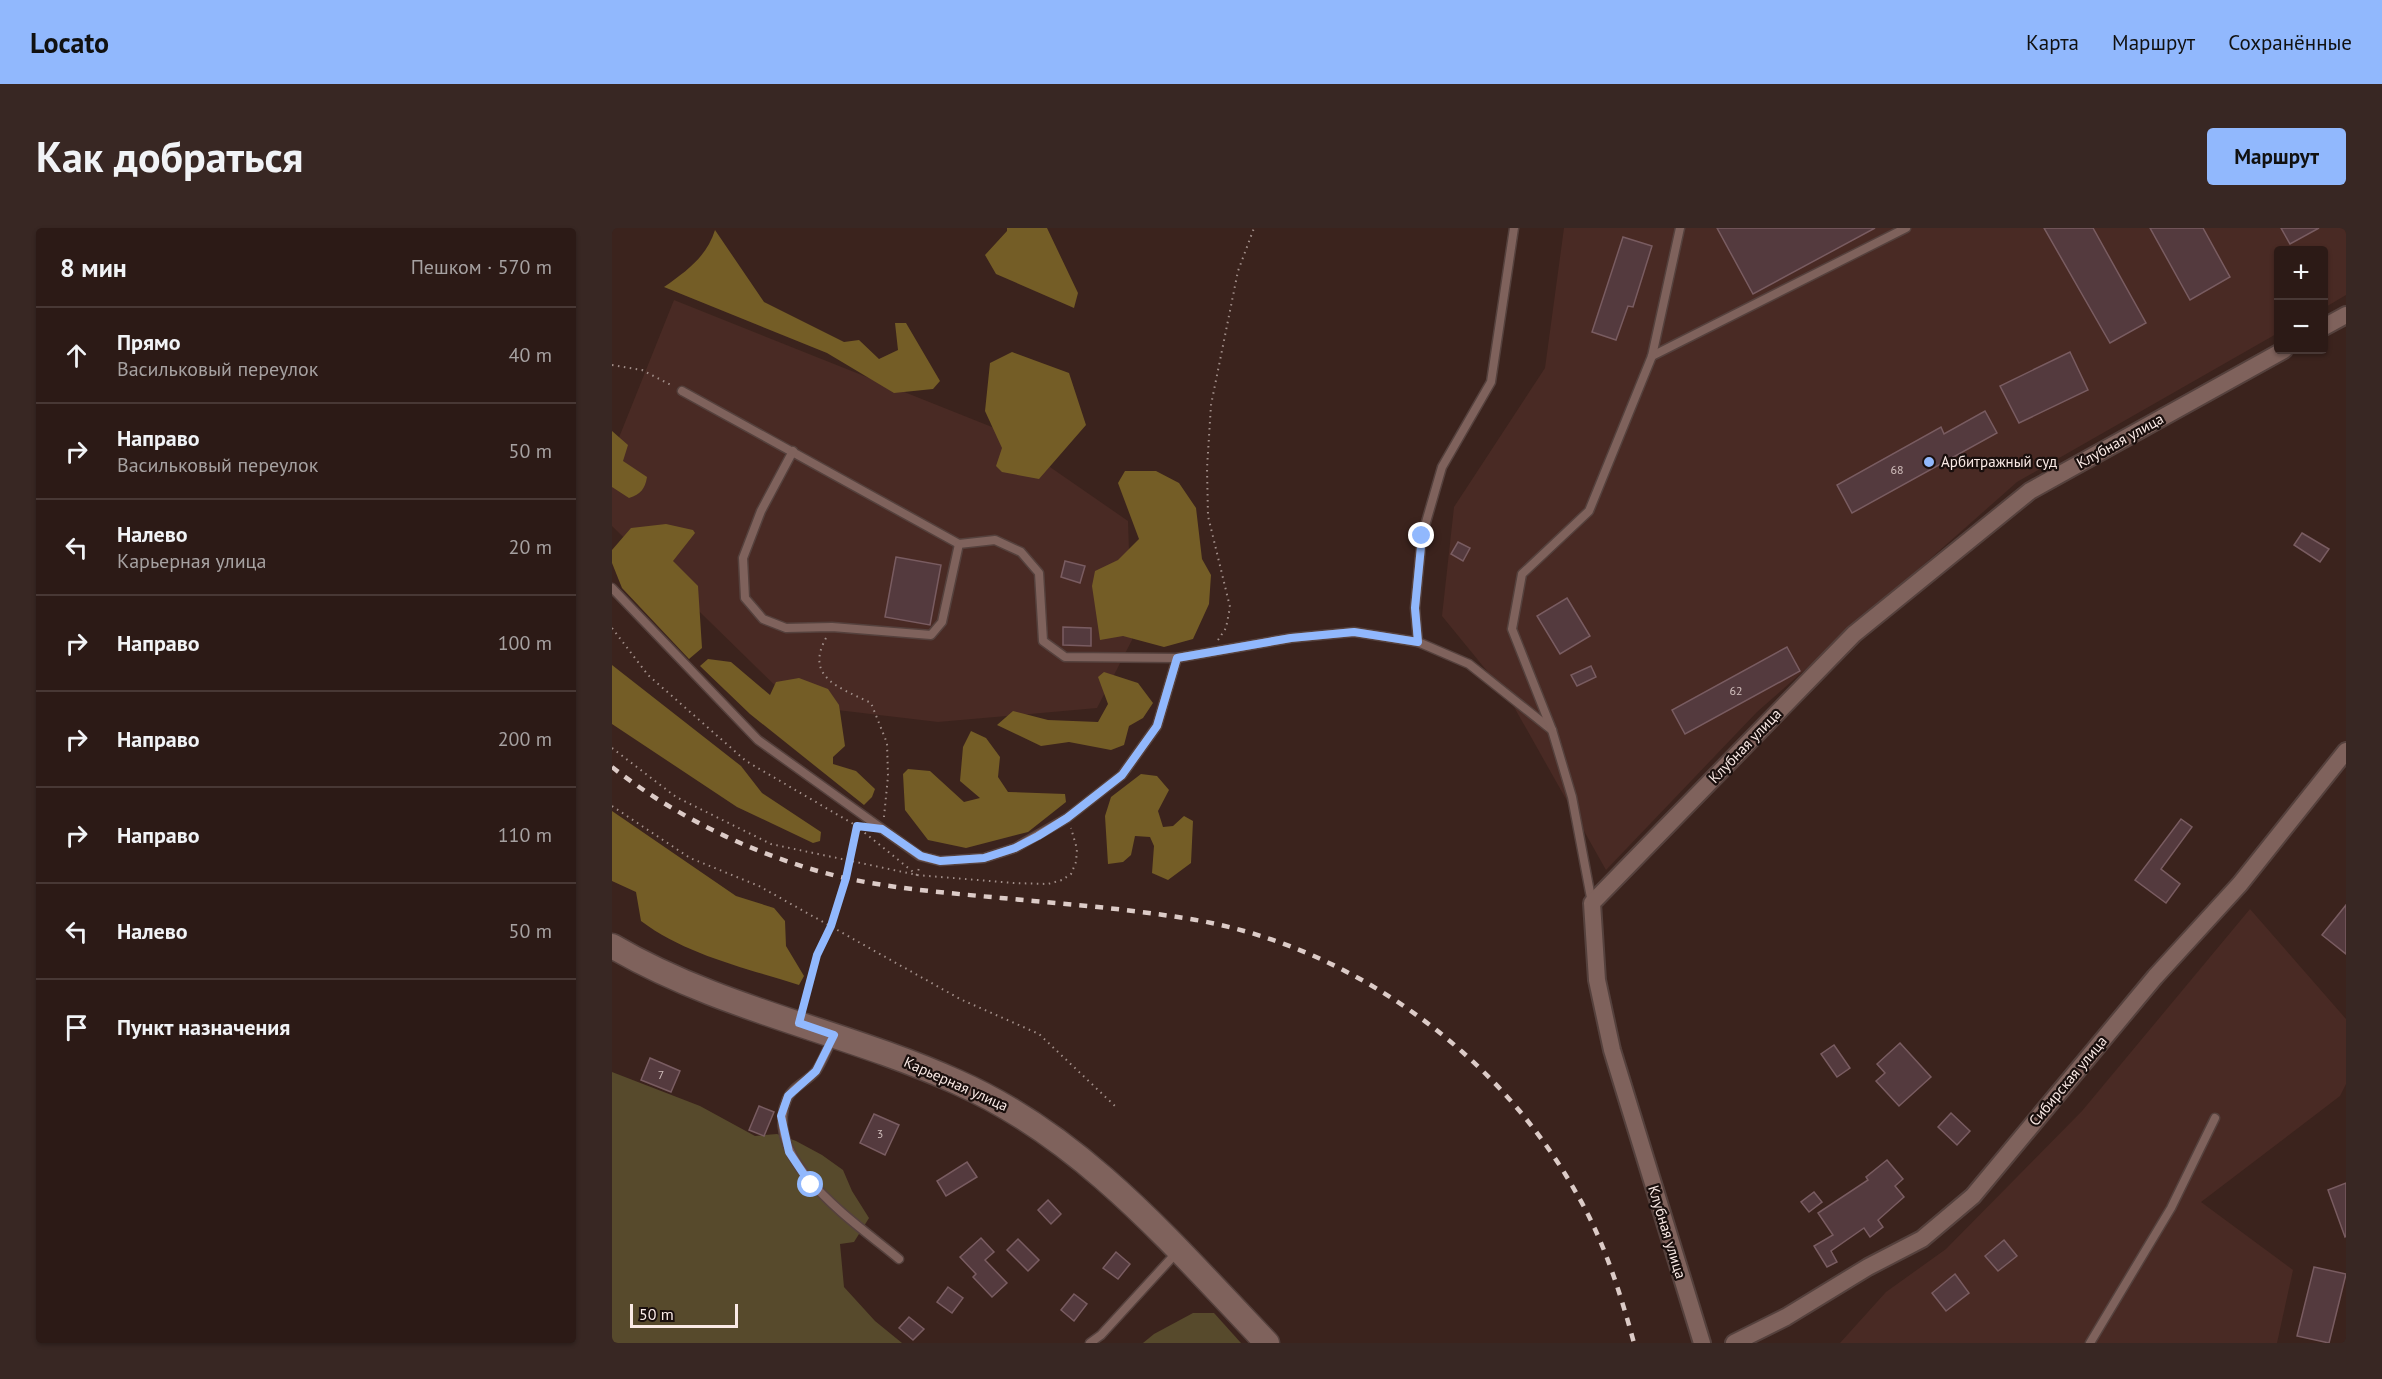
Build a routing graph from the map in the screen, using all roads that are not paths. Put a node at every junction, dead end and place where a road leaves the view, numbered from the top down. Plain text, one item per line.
1 (1514, 228) edge
2 (1680, 228) edge
3 (1906, 228) edge
4 (2346, 315) edge
5 (2328, 325) edge
6 (2277, 354) edge
7 (1652, 356) junction
8 (682, 391) road end
9 (793, 451) junction
10 (959, 544) junction
11 (612, 588) edge
12 (1418, 642) junction
13 (1177, 658) junction
14 (1552, 730) junction
15 (2346, 751) edge
16 (1592, 903) junction
17 (612, 946) edge
18 (834, 1035) junction
19 (2215, 1118) dead end
20 (1179, 1251) junction
21 (899, 1259) dead end
22 (1090, 1343) edge
23 (1267, 1343) edge
24 (1702, 1343) edge
25 (1734, 1343) edge
26 (2090, 1343) edge

1 - 12 lane
2 - 7 lane
3 - 7 lane
4 - 5 street
6 - 16 street, Клубная улица
7 - 14 lane
8 - 9 lane
9 - 10 lane
9 - 10 lane
10 - 13 lane
11 - 13 lane
12 - 13 lane
12 - 14 lane
14 - 16 lane
15 - 25 street, Сибирская улица
16 - 24 street, Клубная улица
17 - 18 main road, Карьерная улица
18 - 20 main road, Карьерная улица
18 - 21 lane
19 - 26 lane
20 - 22 lane
20 - 23 main road, Карьерная улица

